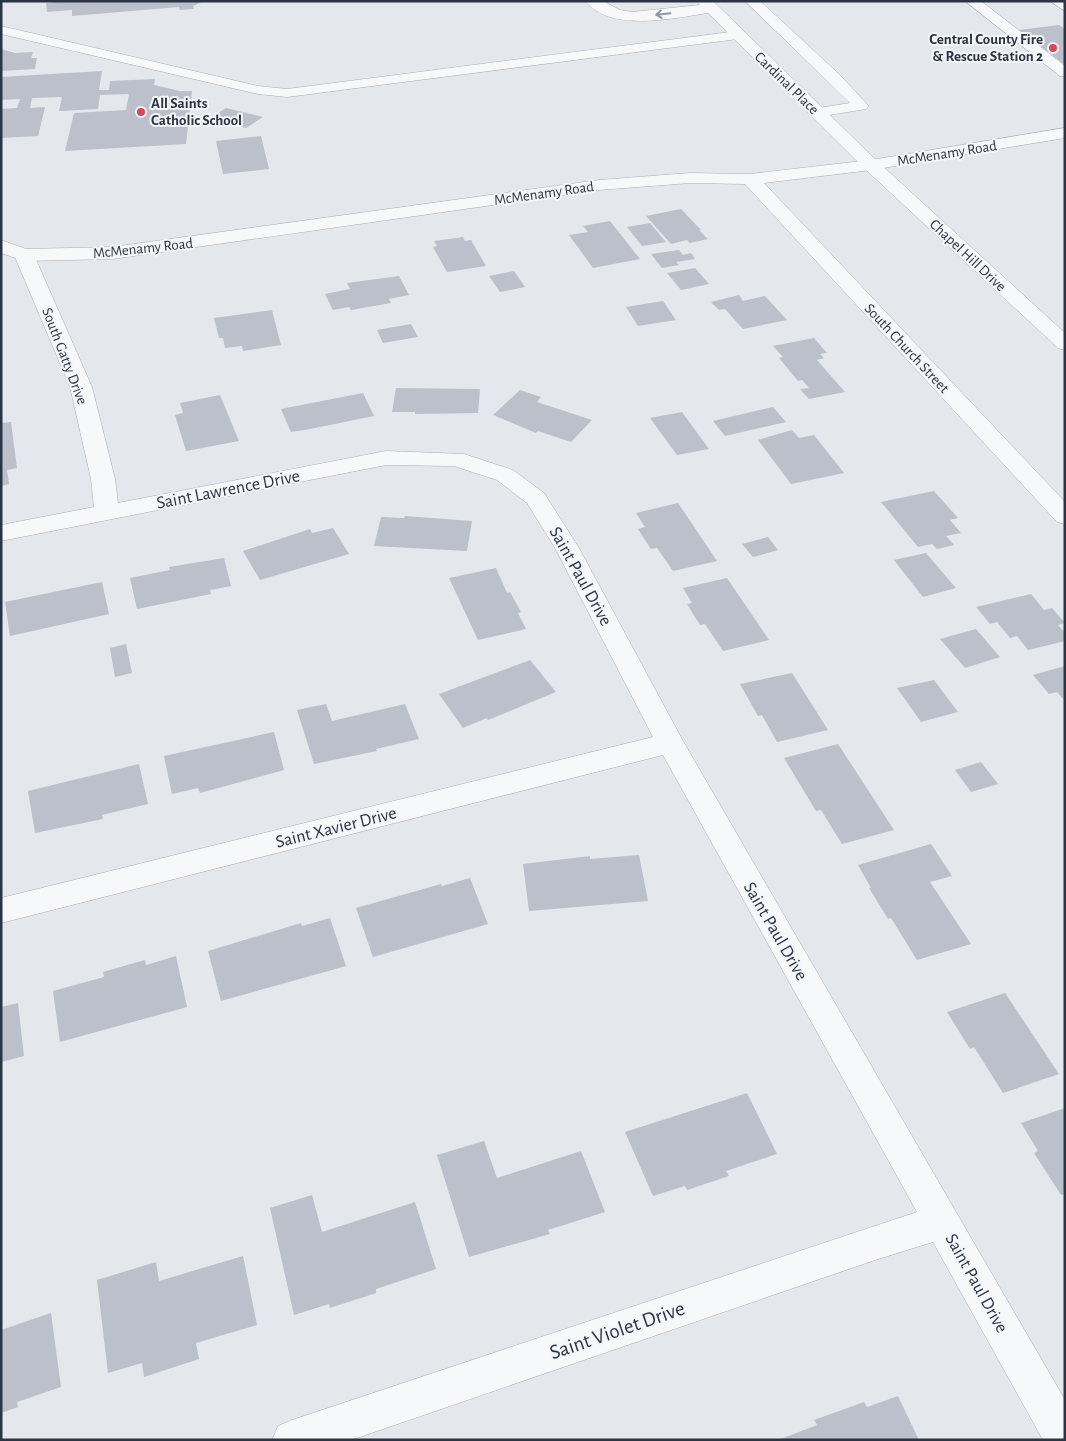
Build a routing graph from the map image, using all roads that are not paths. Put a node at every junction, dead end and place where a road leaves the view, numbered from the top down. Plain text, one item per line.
1 (593, 1) edge
2 (752, 1) edge
3 (972, 1) edge
4 (1057, 1) edge
5 (707, 5) edge
6 (1065, 7) edge
7 (1, 30) edge
8 (738, 35) junction
9 (1065, 73) edge
10 (817, 112) junction
11 (1065, 133) edge
12 (871, 165) junction
13 (750, 179) junction
14 (1, 246) edge
15 (24, 254) junction
16 (1065, 344) edge
17 (456, 459) joint
18 (107, 513) junction
19 (1065, 517) edge
20 (1, 533) edge
21 (670, 743) junction
22 (1, 910) edge
23 (943, 1222) junction
24 (1065, 1439) edge
25 (292, 1440) edge

5 -> 1 street
2 - 10 lane
3 - 9 lane
4 - 6 lane
5 - 8 street, Cardinal Place
7 - 8 lane
8 - 10 street, Cardinal Place
10 - 12 street, Cardinal Place
11 - 12 street, McMenamy Road
12 - 13 street, McMenamy Road
12 - 16 street, Chapel Hill Drive
13 - 15 street, McMenamy Road
13 - 19 street, South Church Street
14 - 15 street
15 - 18 street, South Gatty Drive
17 - 18 street, Saint Lawrence Drive
17 - 21 street, Saint Paul Drive
18 - 20 street, Saint Lawrence Drive
21 - 22 street, Saint Xavier Drive
21 - 23 street, Saint Paul Drive
23 - 24 street, Saint Paul Drive
23 - 25 street, Saint Violet Drive

